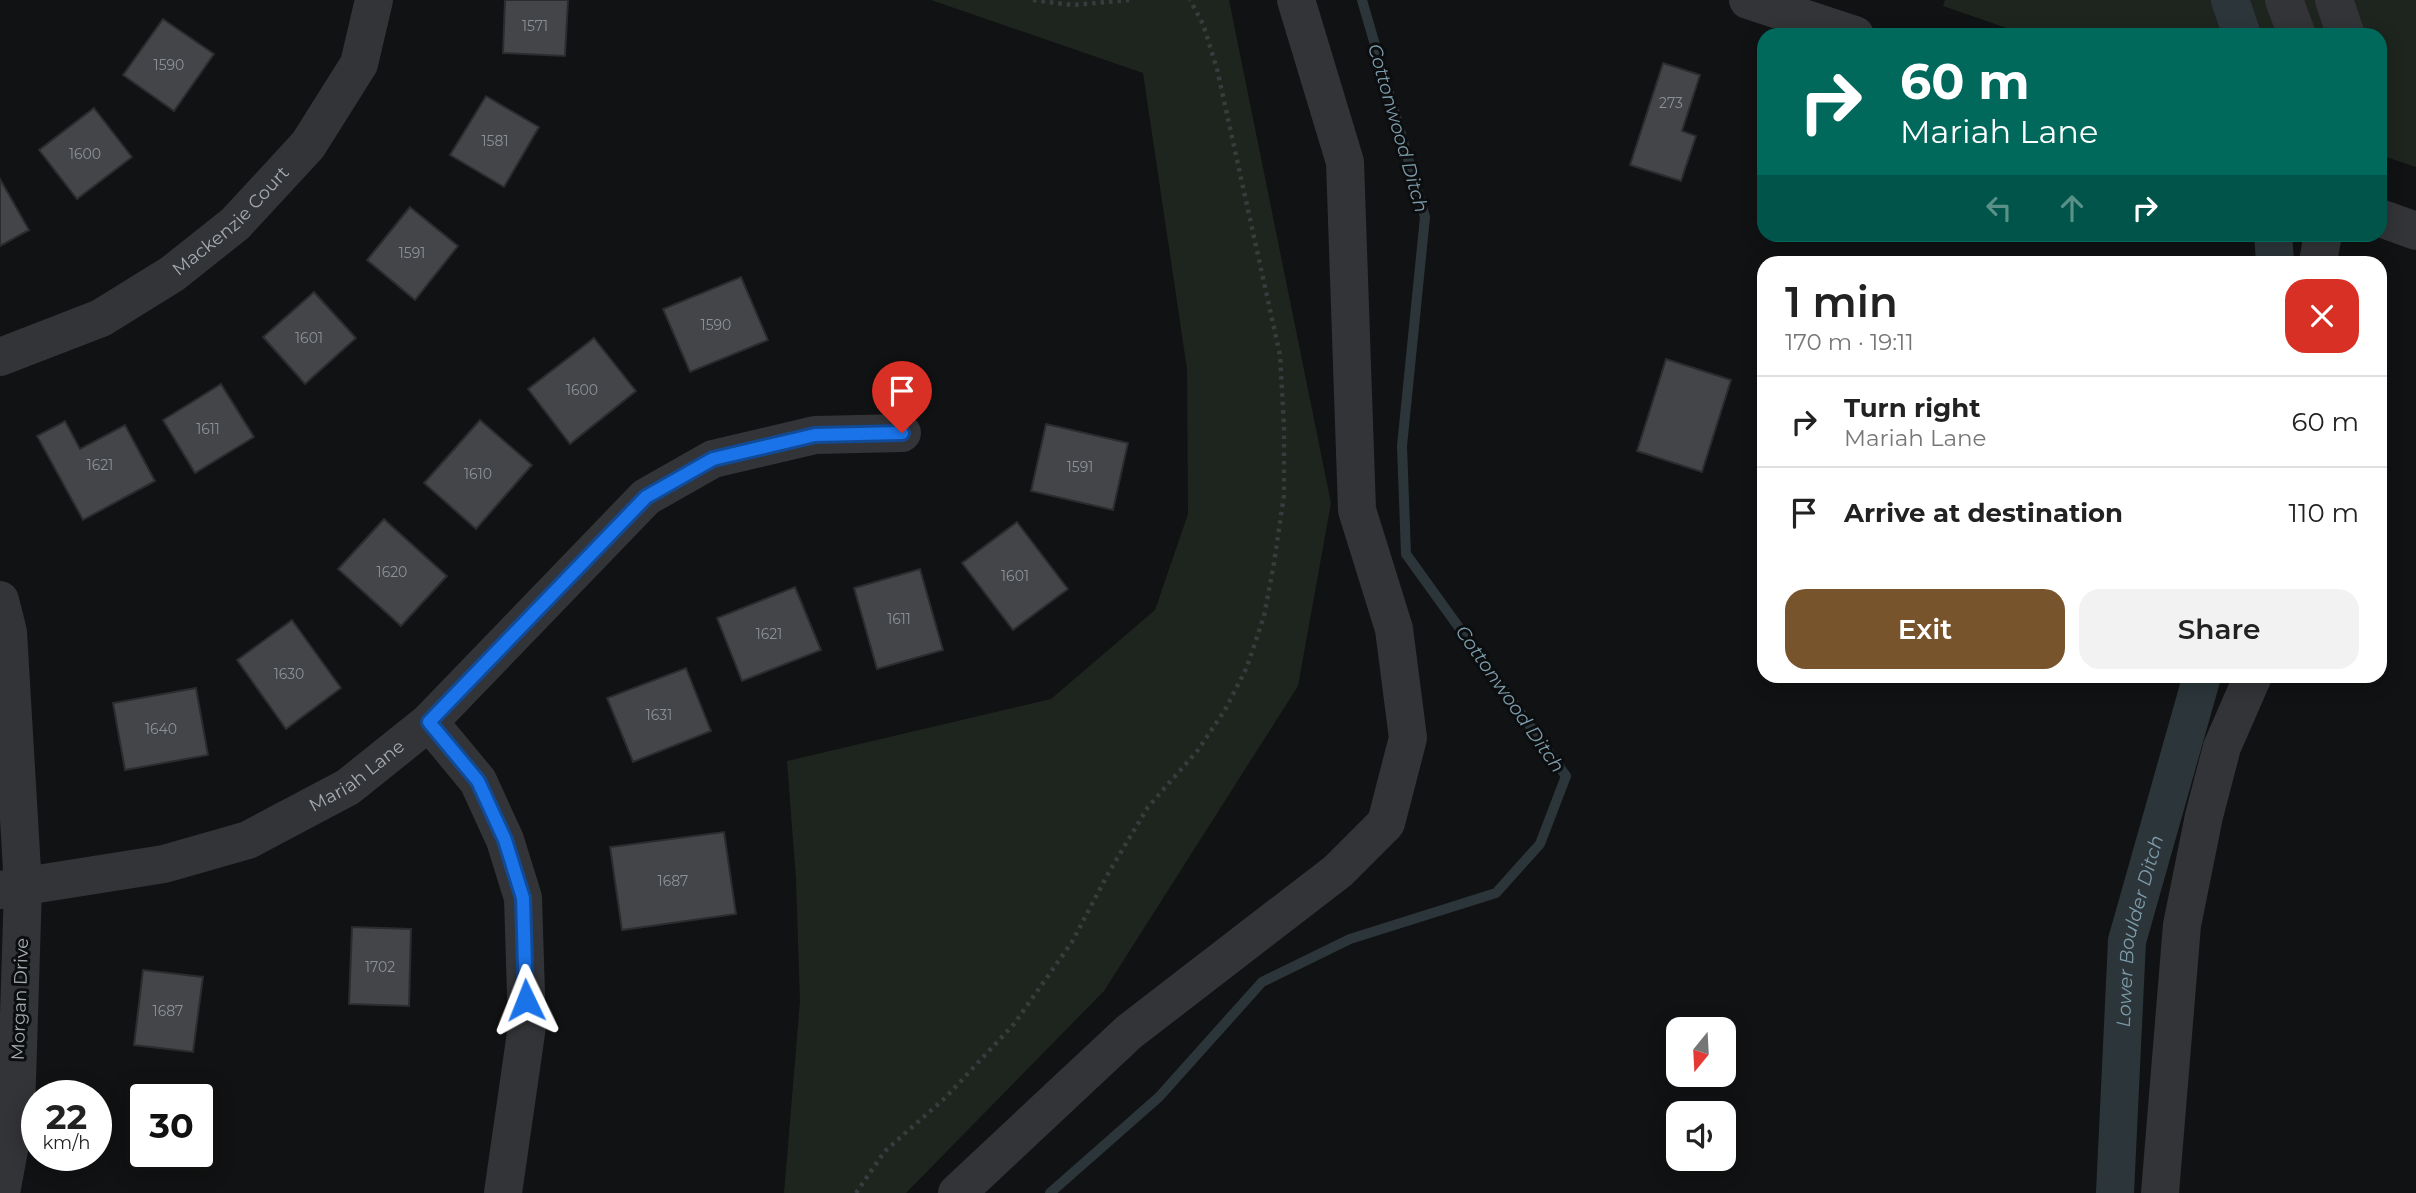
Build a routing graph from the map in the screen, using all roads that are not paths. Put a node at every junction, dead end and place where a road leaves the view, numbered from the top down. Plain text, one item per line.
1 (374, 0) edge
2 (1296, 0) edge
3 (1748, 0) edge
4 (2284, 0) edge
5 (2334, 0) edge
6 (1834, 28) edge
7 (2294, 28) edge
8 (2344, 28) edge
9 (2387, 221) edge
10 (2416, 231) edge
11 (0, 357) edge
12 (902, 433) dead end
13 (0, 600) edge
14 (2250, 683) edge
15 (429, 722) junction
16 (12, 888) edge
17 (1, 1193) edge
18 (503, 1193) edge
19 (957, 1193) edge
20 (2160, 1193) edge

1 - 11 street, Mackenzie Court
2 - 19 street
3 - 6 street
4 - 7 street
5 - 8 street
9 - 10 street
12 - 15 street, Mariah Lane
13 - 16 street, Morgan Drive
14 - 20 street
15 - 16 street, Mariah Lane
15 - 18 street
16 - 17 street, Morgan Drive

